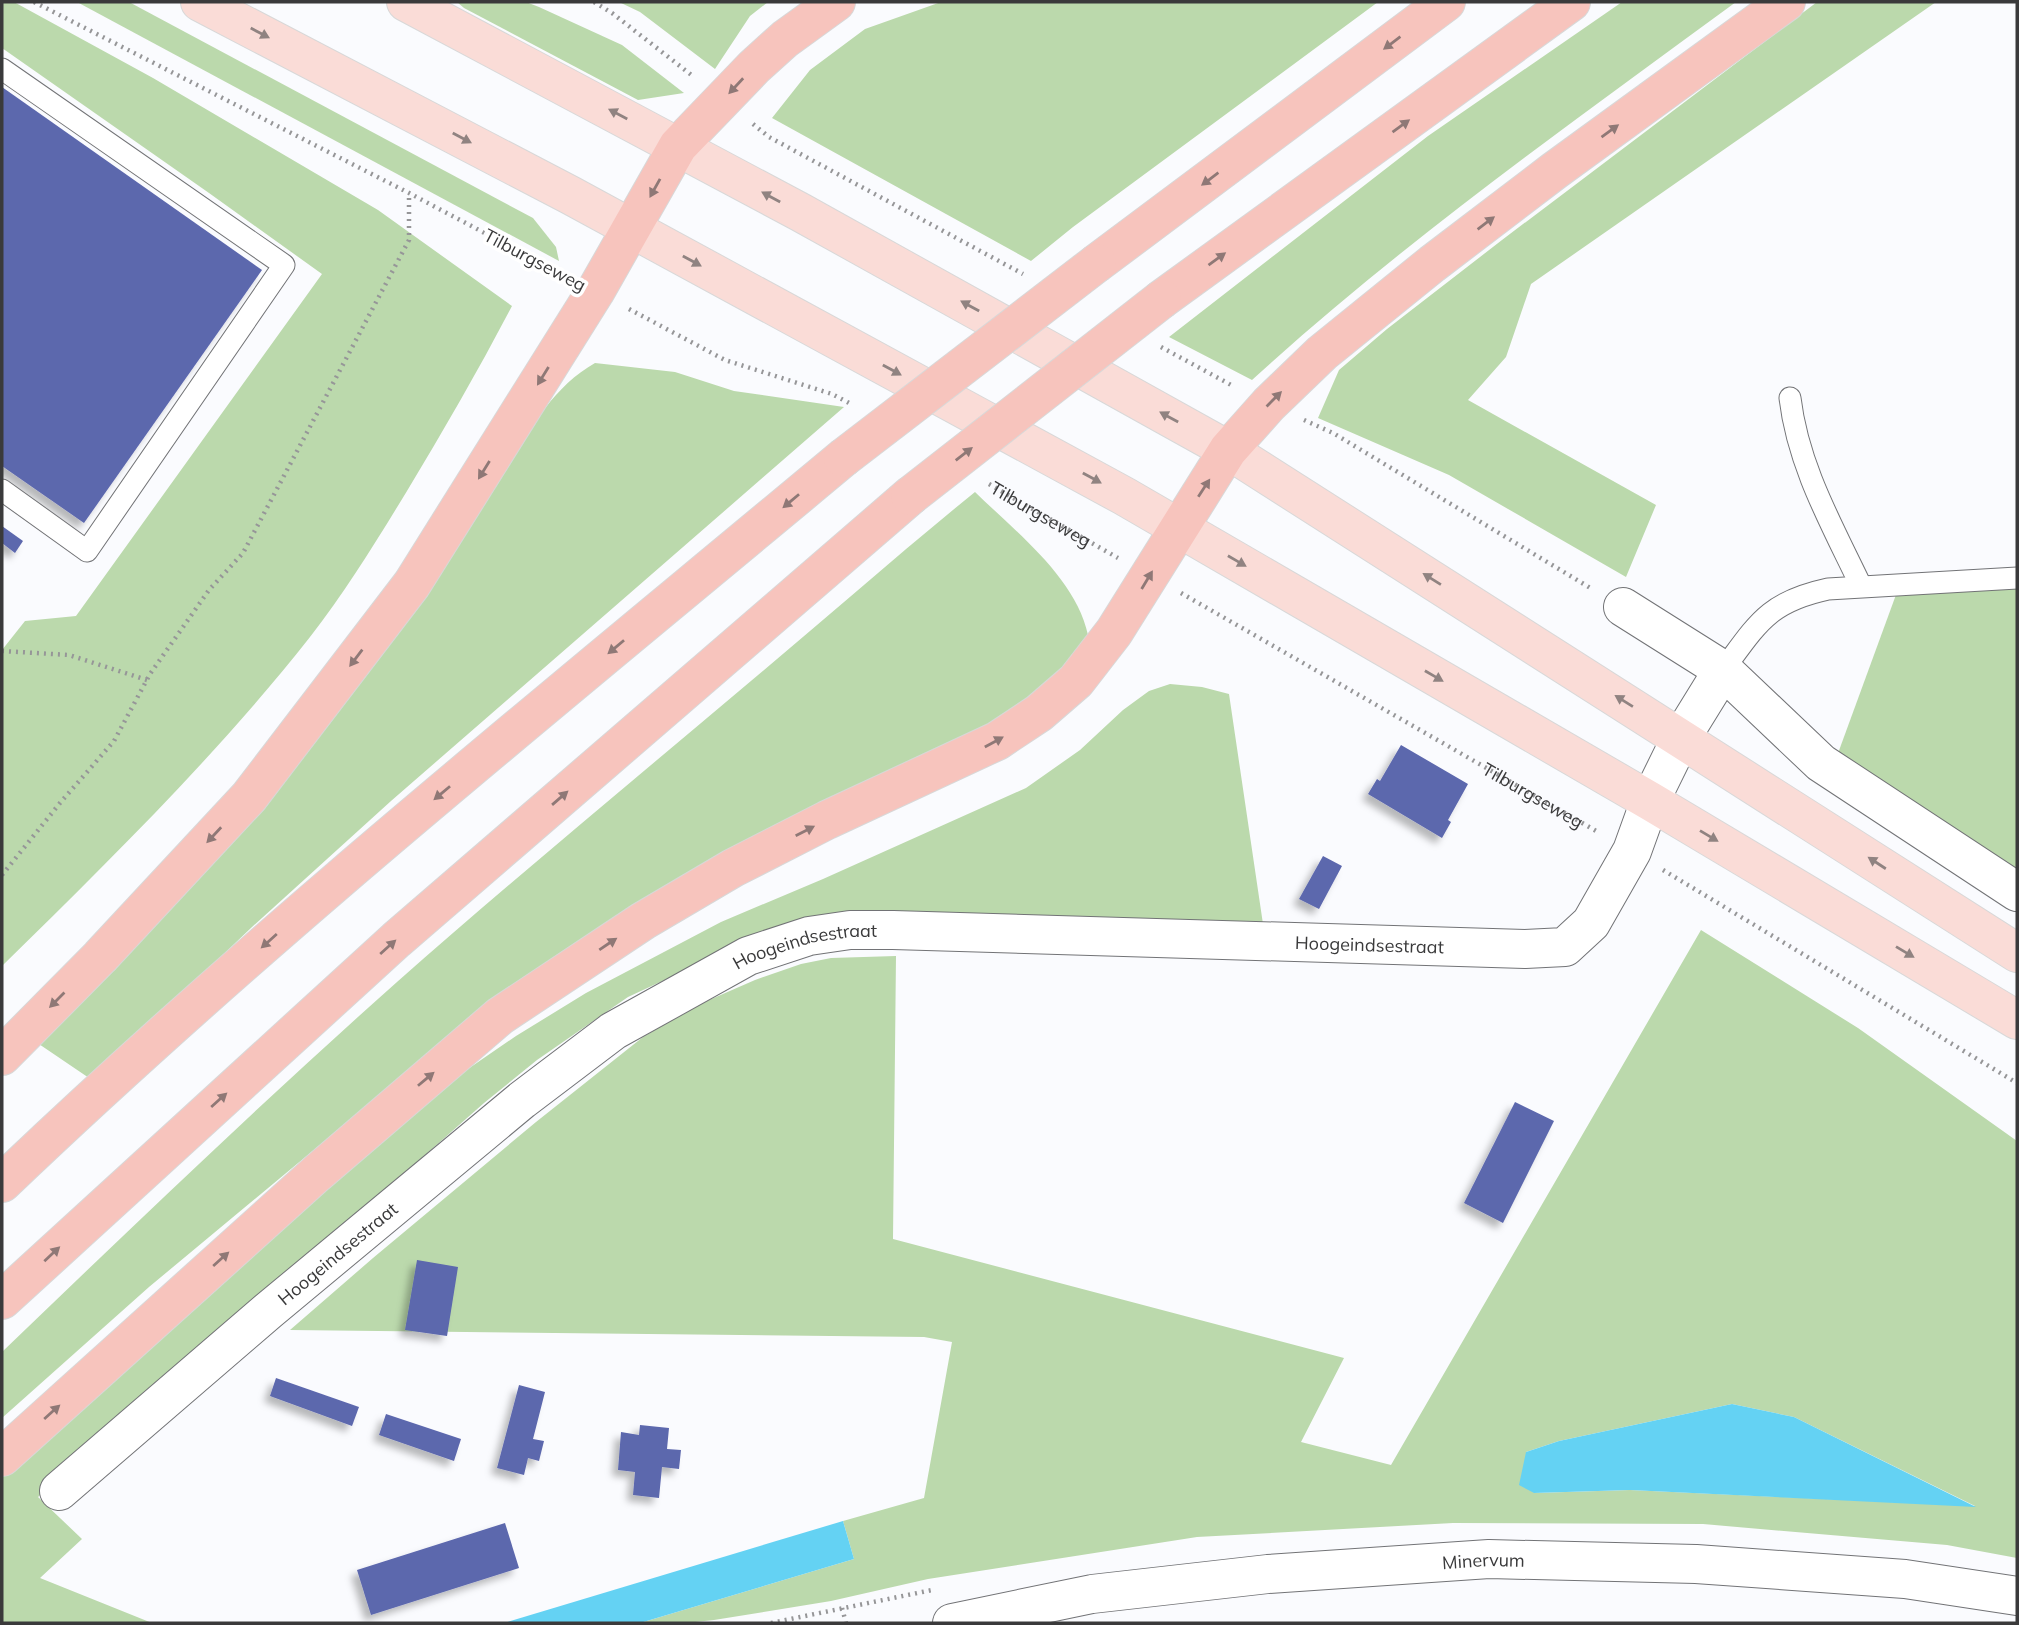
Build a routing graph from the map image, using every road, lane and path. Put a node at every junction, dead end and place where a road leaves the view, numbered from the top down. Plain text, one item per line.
1 (34, 2) edge
2 (200, 2) edge
3 (405, 2) edge
4 (836, 2) edge
5 (1446, 2) edge
6 (1571, 2) edge
7 (1786, 2) edge
8 (2, 69) edge
9 (678, 146) junction
10 (409, 193) junction
11 (632, 229) junction
12 (595, 292) junction
13 (1790, 398) dead end
14 (856, 407) dead end
15 (1228, 450) junction
16 (985, 481) dead end
17 (2, 490) edge
18 (1179, 527) junction
19 (1150, 576) junction
20 (2017, 578) edge
21 (1861, 586) junction
22 (1623, 607) dead end
23 (2, 651) edge
24 (1723, 670) junction
25 (147, 680) junction
26 (1681, 738) junction
27 (1650, 801) junction
28 (1632, 851) junction
29 (2, 874) edge
30 (2017, 892) edge
31 (2017, 953) edge
32 (2017, 1020) edge
33 (2, 1056) edge
34 (2017, 1083) edge
35 (2, 1183) edge
36 (2, 1300) edge
37 (2, 1457) edge
38 (59, 1491) dead end
39 (2017, 1596) edge
40 (842, 1608) dead end
41 (846, 1623) edge
42 (952, 1623) edge

1 - 10 path, Tilburgseweg
2 -> 11 main road
9 -> 3 main road
4 -> 9 highway
5 -> 35 highway, bridge
36 -> 6 highway, bridge
15 -> 7 highway
8 - 17 lane
9 -> 11 highway
15 -> 9 main road
10 - 12 path, Tilburgseweg
10 - 25 path
11 - 12 highway
11 -> 18 main road
12 - 14 path, Tilburgseweg
12 -> 33 highway
13 - 21 lane
18 -> 15 highway
26 -> 15 main road
16 - 19 path, Tilburgseweg
18 - 19 highway
18 -> 27 main road
19 - 28 path, Tilburgseweg
37 -> 19 highway
20 - 21 lane
21 - 24 lane
22 - 24 street
23 - 25 path
24 - 26 street, Hoogeindsestraat
24 - 30 street
25 - 29 path
26 - 27 street, Hoogeindsestraat
31 -> 26 main road
27 - 28 street, Hoogeindsestraat
27 -> 32 main road
28 - 34 path, Tilburgseweg
28 - 38 street, Hoogeindsestraat
39 - 42 street, Minervum
40 - 41 path

